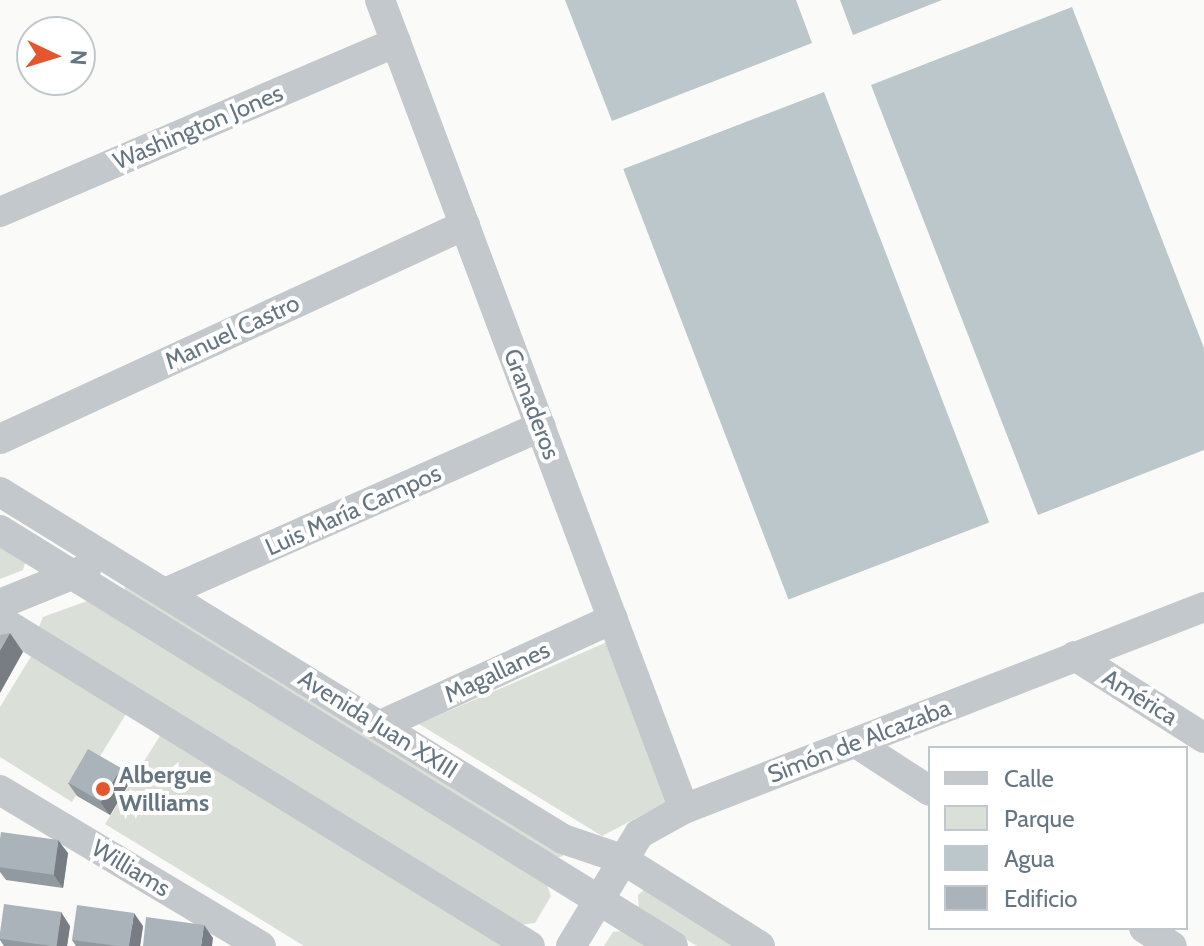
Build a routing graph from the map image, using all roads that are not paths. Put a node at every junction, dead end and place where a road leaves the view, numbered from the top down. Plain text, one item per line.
1 (380, 0) edge
2 (396, 42) junction
3 (0, 212) edge
4 (465, 225) junction
5 (541, 426) junction
6 (0, 439) edge
7 (0, 492) edge
8 (0, 530) edge
9 (110, 558) junction
10 (72, 575) junction
11 (165, 593) junction
12 (0, 604) edge
13 (1204, 607) edge
14 (613, 619) junction
15 (0, 620) edge
16 (1075, 656) junction
17 (381, 725) junction
18 (1204, 738) edge
19 (856, 743) junction
20 (928, 790) edge
21 (4, 800) edge
22 (684, 809) junction
23 (622, 859) junction
24 (599, 900) junction
25 (1147, 930) edge
26 (261, 946) edge
27 (530, 946) edge
28 (571, 946) edge
29 (673, 946) edge
30 (760, 946) edge
31 (1172, 946) edge

1 - 2 street, Granaderos
2 - 3 street, Washington Jones
2 - 4 street, Granaderos
4 - 5 street, Granaderos
4 - 6 street, Manuel Castro
5 - 11 street, Luis María Campos
5 - 14 street, Granaderos
7 - 9 street, Avenida Juan XXIII
8 - 10 street, Avenida Juan XXIII
9 - 10 street
9 - 11 street, Avenida Juan XXIII
10 - 12 street
10 - 24 street, Avenida Juan XXIII
11 - 17 street, Avenida Juan XXIII
13 - 16 street, Simón de Alcazaba
14 - 17 street, Magallanes
14 - 22 street, Granaderos
15 - 27 street
16 - 18 street, América
16 - 19 street, Simón de Alcazaba
17 - 23 street, Avenida Juan XXIII
19 - 20 street
19 - 22 street, Simón de Alcazaba
21 - 26 street, Williams
22 - 23 street, Simón de Alcazaba
23 - 24 street, Simón de Alcazaba
23 - 30 street, Avenida Juan XXIII
24 - 28 street, Simón de Alcazaba
24 - 29 street, Avenida Juan XXIII
25 - 31 street

